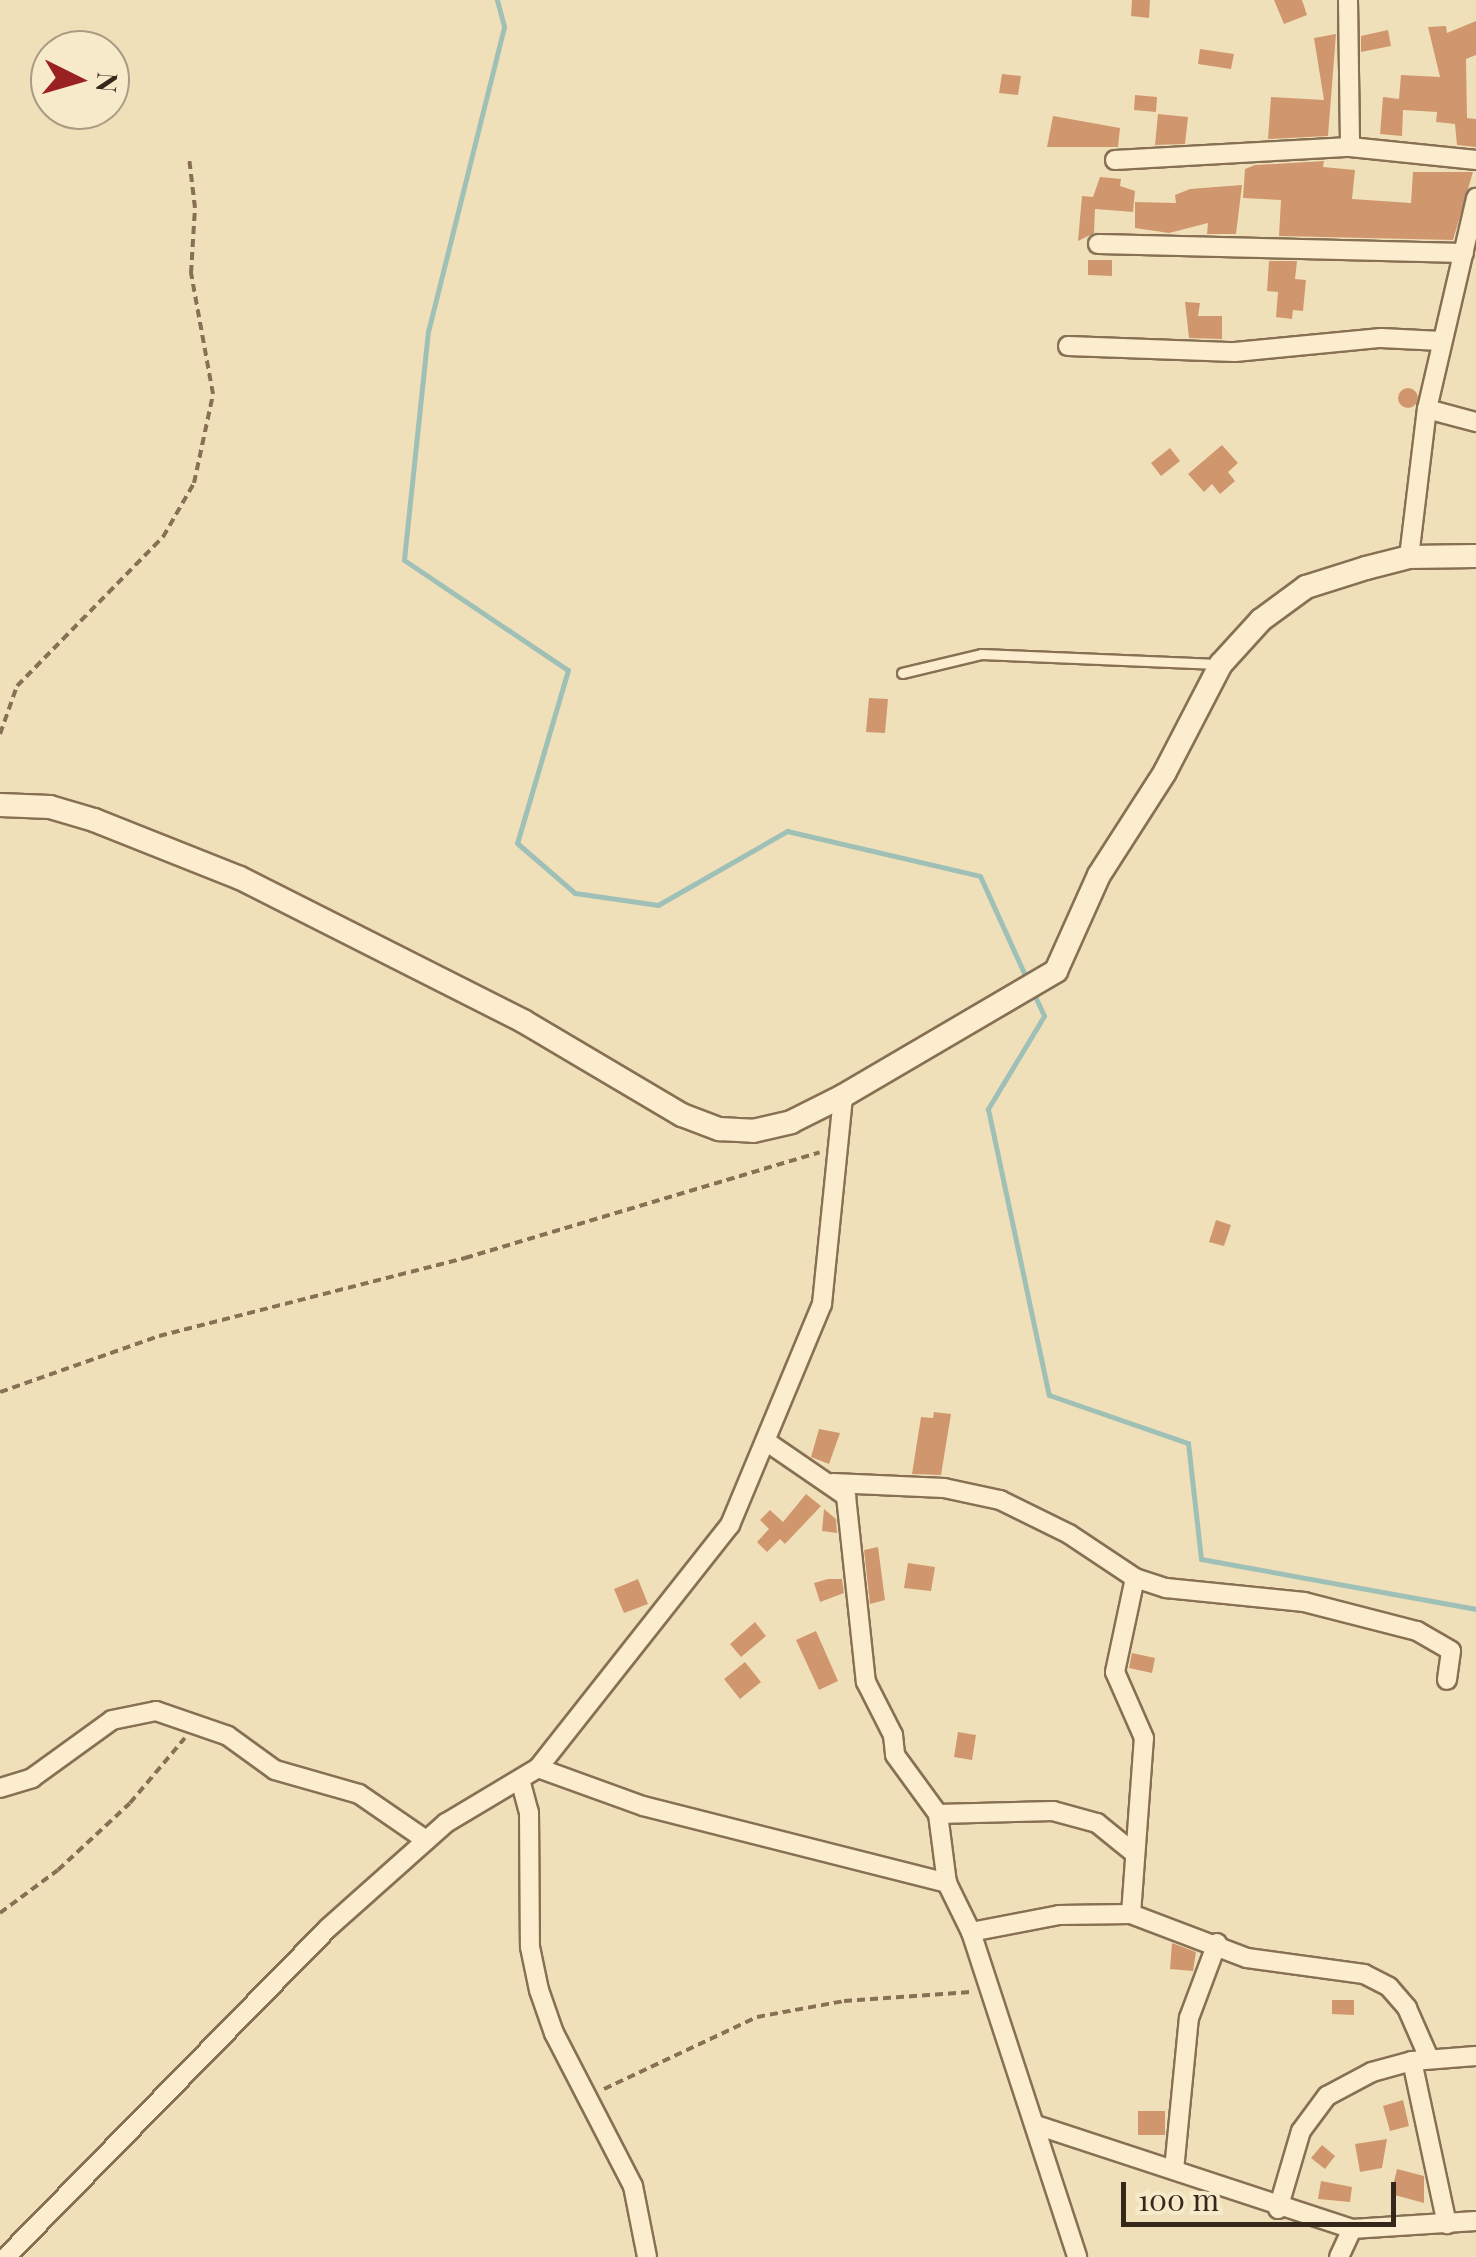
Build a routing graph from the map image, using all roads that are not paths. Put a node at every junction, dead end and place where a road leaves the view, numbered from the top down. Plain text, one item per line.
1 (1348, 0) edge
2 (1350, 147) junction
3 (1115, 160) dead end
4 (1476, 160) edge
5 (1476, 198) edge
6 (1098, 244) dead end
7 (1467, 268) edge
8 (1441, 341) junction
9 (1068, 346) dead end
10 (1427, 409) junction
11 (1476, 422) edge
12 (1476, 556) edge
13 (1409, 557) junction
14 (1221, 664) junction
15 (902, 672) dead end
16 (0, 805) edge
17 (843, 1096) junction
18 (767, 1442) junction
19 (833, 1483) junction
20 (1135, 1578) junction
21 (1448, 1680) dead end
22 (538, 1768) junction
23 (522, 1783) junction
24 (0, 1788) edge
25 (938, 1814) junction
26 (426, 1840) junction
27 (1134, 1853) junction
28 (947, 1883) junction
29 (1131, 1914) junction
30 (971, 1932) junction
31 (1218, 1943) junction
32 (1476, 2056) edge
33 (1421, 2060) junction
34 (1036, 2125) junction
35 (1174, 2170) junction
36 (1278, 2209) junction
37 (1476, 2221) edge
38 (1447, 2224) junction
39 (1352, 2229) junction
40 (6, 2257) edge
41 (647, 2257) edge
42 (1077, 2257) edge
43 (1339, 2257) edge

1 - 2 street
2 - 3 street
2 - 4 street
5 - 7 street
6 - 7 street
7 - 8 street
8 - 9 street
8 - 10 street
10 - 11 street
10 - 13 street
12 - 13 street
13 - 14 street
14 - 15 lane
14 - 17 street
16 - 17 street
17 - 18 street
18 - 19 street
18 - 22 street
19 - 20 street
19 - 25 street
20 - 21 street
20 - 27 street
22 - 23 street
22 - 28 street
23 - 26 street
23 - 41 street
24 - 26 street
25 - 27 street
25 - 28 street
26 - 40 street
27 - 29 street
28 - 30 street
29 - 30 street
29 - 31 street
30 - 34 street
31 - 33 street
31 - 35 street
32 - 33 street
33 - 36 street
33 - 38 street
34 - 35 street
34 - 42 street
35 - 36 street
36 - 39 street
37 - 38 street
38 - 39 street
39 - 43 street

